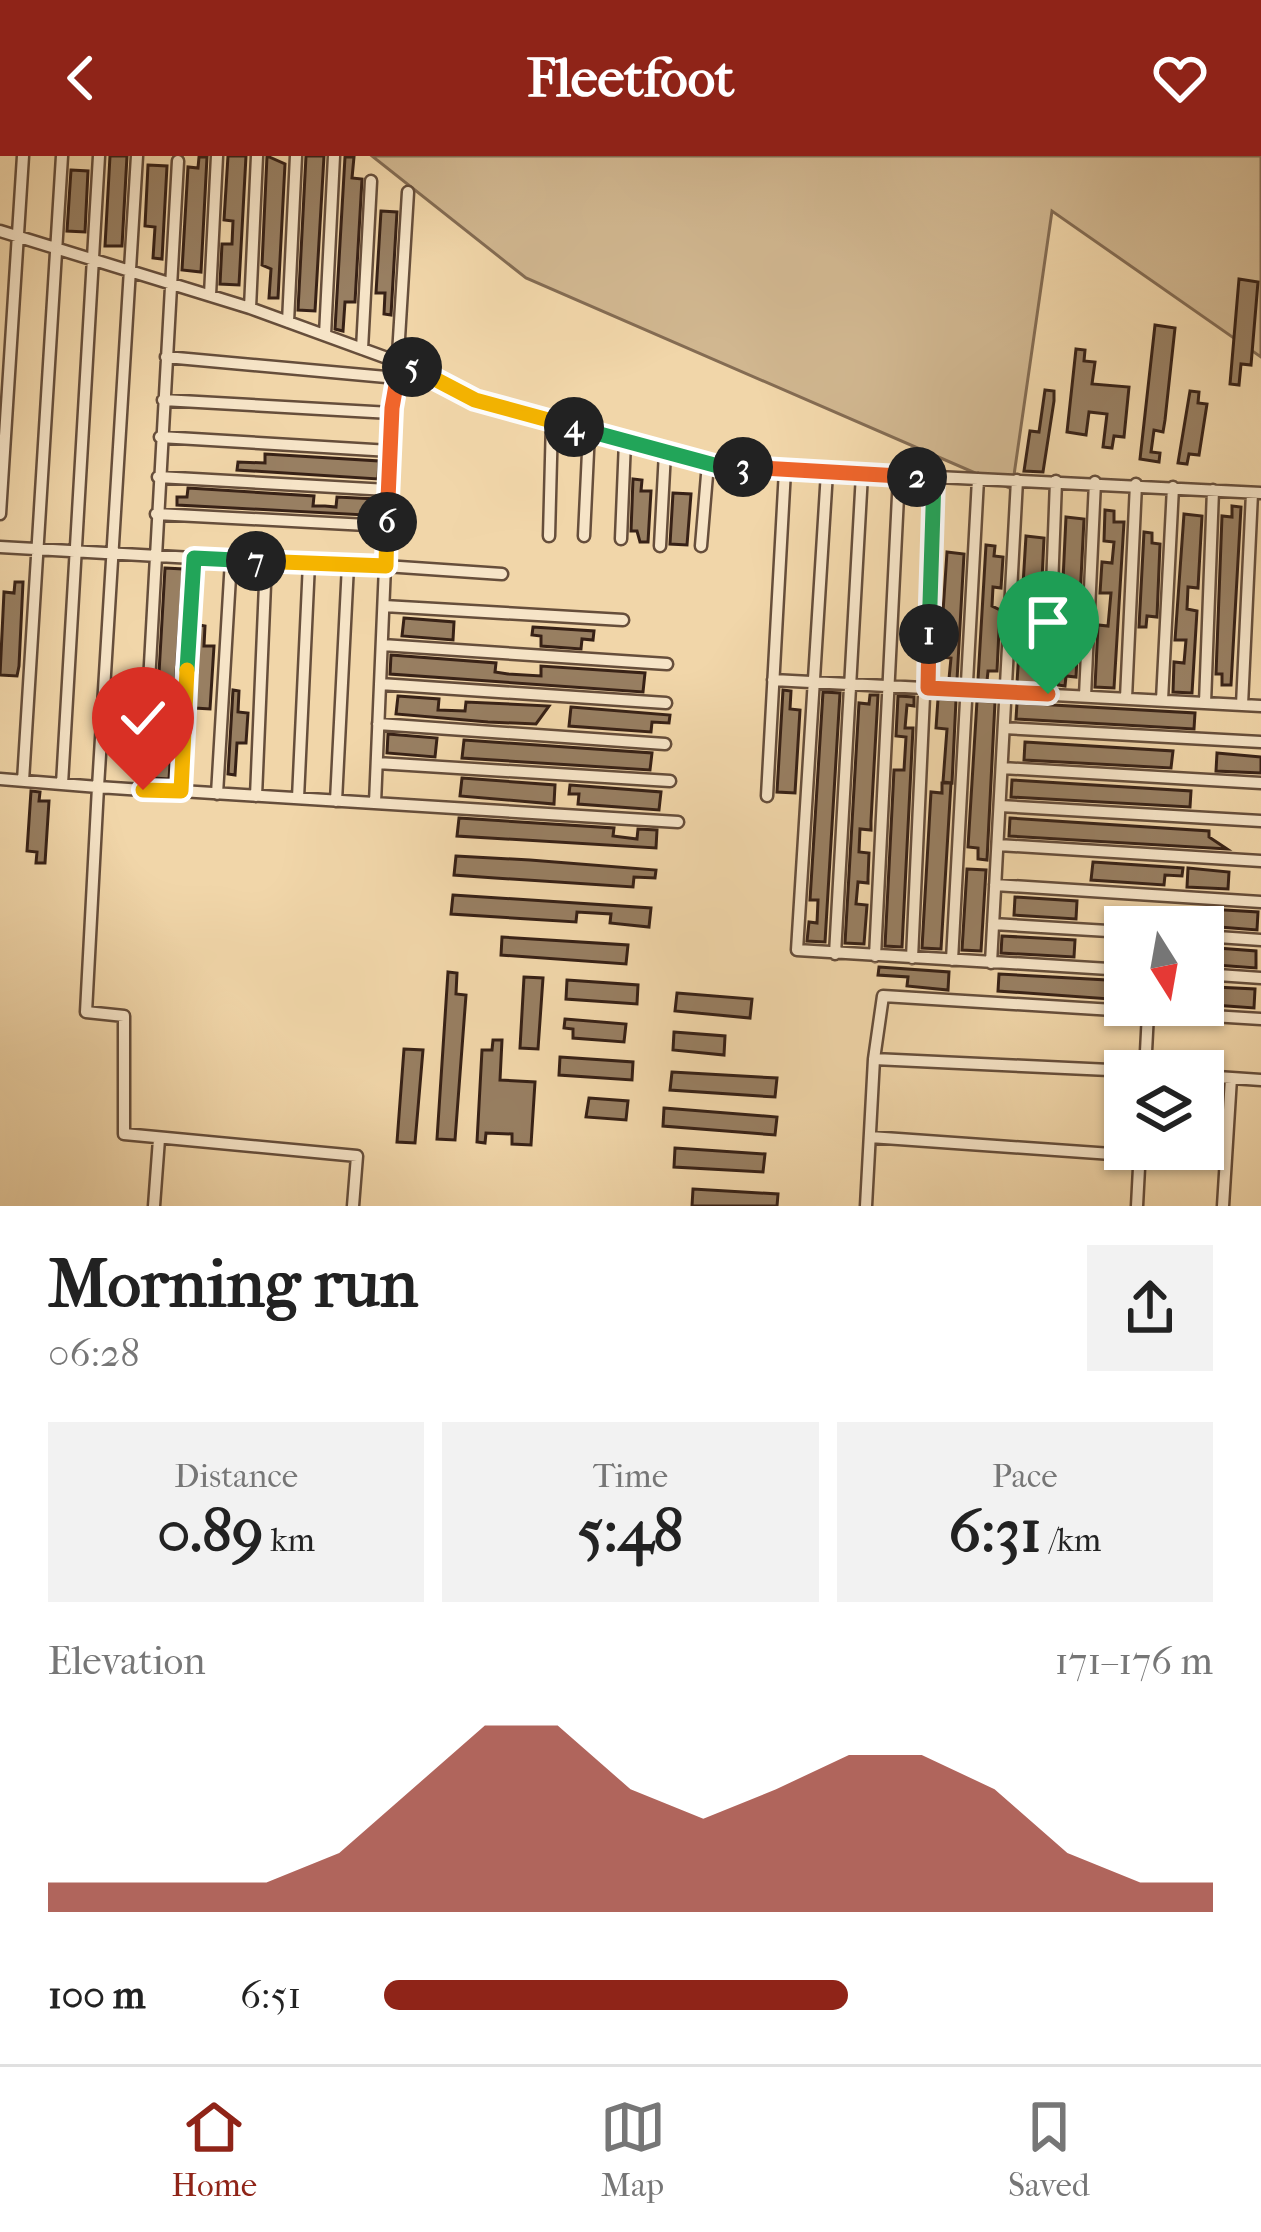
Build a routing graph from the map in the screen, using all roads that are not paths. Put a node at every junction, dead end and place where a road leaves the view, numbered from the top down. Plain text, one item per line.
1 (23, 156) edge
2 (62, 156) edge
3 (99, 156) edge
4 (137, 156) edge
5 (217, 156) edge
6 (257, 156) edge
7 (296, 156) edge
8 (334, 156) edge
9 (178, 160) dead end
10 (371, 181) dead end
11 (408, 192) dead end
12 (0, 231) edge
13 (18, 236) junction
14 (58, 248) junction
15 (94, 259) junction
16 (132, 270) junction
17 (171, 283) junction
18 (210, 296) junction
19 (250, 308) junction
20 (288, 322) junction
21 (325, 335) junction
22 (362, 349) junction
23 (166, 357) junction
24 (400, 362) junction
25 (397, 378) junction
26 (163, 400) junction
27 (391, 413) junction
28 (552, 421) junction
29 (589, 431) junction
30 (160, 437) junction
31 (625, 441) junction
32 (390, 451) junction
33 (665, 452) junction
34 (708, 463) junction
35 (785, 470) junction
36 (827, 472) junction
37 (862, 474) junction
38 (899, 476) junction
39 (158, 477) junction
40 (934, 478) junction
41 (978, 479) junction
42 (1017, 480) junction
43 (1056, 482) junction
44 (1095, 482) junction
45 (1136, 484) junction
46 (1173, 487) junction
47 (388, 490) junction
48 (1213, 490) junction
49 (1256, 493) edge
50 (0, 514) edge
51 (156, 514) junction
52 (386, 526) junction
53 (549, 536) dead end
54 (584, 536) dead end
55 (621, 539) dead end
56 (660, 545) dead end
57 (701, 546) dead end
58 (0, 547) edge
59 (35, 549) junction
60 (75, 551) junction
61 (113, 553) junction
62 (154, 554) junction
63 (194, 558) junction
64 (231, 560) junction
65 (266, 561) junction
66 (309, 563) junction
67 (348, 565) junction
68 (386, 566) junction
69 (502, 574) dead end
70 (384, 606) junction
71 (623, 620) dead end
72 (382, 645) junction
73 (667, 664) dead end
74 (773, 680) junction
75 (812, 682) junction
76 (380, 684) junction
77 (850, 684) junction
78 (888, 686) junction
79 (928, 688) junction
80 (966, 690) junction
81 (1006, 692) junction
82 (1048, 694) junction
83 (1084, 696) junction
84 (1126, 698) junction
85 (1162, 700) junction
86 (666, 703) dead end
87 (1205, 703) junction
88 (1242, 705) junction
89 (1261, 706) edge
90 (378, 724) junction
91 (1004, 728) junction
92 (1261, 742) edge
93 (665, 744) dead end
94 (376, 764) junction
95 (1002, 768) junction
96 (0, 779) edge
97 (23, 781) junction
98 (670, 781) dead end
99 (1261, 783) edge
100 (62, 784) junction
101 (98, 787) junction
102 (143, 790) junction
103 (181, 791) junction
104 (217, 794) junction
105 (256, 796) junction
106 (767, 796) dead end
107 (298, 798) junction
108 (337, 801) junction
109 (375, 803) junction
110 (1000, 806) junction
111 (1261, 821) edge
112 (678, 822) dead end
113 (998, 845) junction
114 (1261, 861) edge
115 (995, 885) junction
116 (1261, 902) edge
117 (993, 924) junction
118 (1104, 931) edge
119 (1224, 937) edge
120 (1261, 940) edge
121 (835, 954) junction
122 (875, 956) junction
123 (912, 958) junction
124 (952, 960) junction
125 (991, 962) junction
126 (1104, 969) edge
127 (1224, 975) edge
128 (1261, 978) edge
129 (1104, 1010) edge
130 (1224, 1017) edge
131 (1261, 1019) edge
132 (874, 1058) junction
133 (1104, 1070) edge
134 (1224, 1078) edge
135 (1231, 1078) junction
136 (1261, 1080) edge
137 (870, 1137) junction
138 (159, 1139) junction
139 (1104, 1151) edge
140 (1139, 1170) edge
141 (154, 1206) edge
142 (353, 1206) edge
143 (866, 1206) edge
144 (1137, 1206) edge
145 (1223, 1206) edge

1 - 13 street
2 - 14 street
3 - 15 street
4 - 16 street
5 - 18 street
6 - 19 street
7 - 20 street
8 - 21 street
9 - 17 street
10 - 22 street
11 - 24 street
12 - 13 street
13 - 14 street
13 - 50 street
14 - 15 street
14 - 59 street
15 - 16 street
15 - 60 street
16 - 17 street
16 - 61 street
17 - 18 street
17 - 23 street
18 - 19 street
19 - 20 street
20 - 21 street
21 - 22 street
22 - 24 street
23 - 25 street
23 - 26 street
24 - 25 street
24 - 28 street
25 - 27 street
26 - 27 street
26 - 30 street
27 - 32 street
28 - 29 street
28 - 53 street
29 - 31 street
29 - 54 street
30 - 32 street
30 - 39 street
31 - 33 street
31 - 55 street
32 - 47 street
33 - 34 street
33 - 56 street
34 - 35 street
34 - 57 street
35 - 36 street
35 - 74 street
36 - 37 street
36 - 75 street
37 - 38 street
37 - 77 street
38 - 40 street
38 - 78 street
39 - 47 street
39 - 51 street
40 - 41 street
40 - 79 street
41 - 42 street
41 - 80 street
42 - 43 street
42 - 81 street
43 - 44 street
43 - 82 street
44 - 45 street
44 - 83 street
45 - 46 street
45 - 84 street
46 - 48 street
46 - 85 street
47 - 52 street
48 - 49 street
48 - 87 street
49 - 88 street
51 - 52 street
51 - 62 street
52 - 68 street
58 - 59 street
59 - 60 street
59 - 97 street
60 - 61 street
60 - 100 street
61 - 62 street
61 - 101 street
62 - 63 street
62 - 102 street
63 - 64 street
63 - 103 street
64 - 65 street
64 - 104 street
65 - 66 street
65 - 105 street
66 - 67 street
66 - 107 street
67 - 68 street
67 - 108 street
68 - 69 street
68 - 70 street
70 - 71 street
70 - 72 street
72 - 73 street
72 - 76 street
74 - 75 street
74 - 106 street
75 - 77 street
75 - 121 street
76 - 86 street
76 - 90 street
77 - 78 street
77 - 121 street
78 - 79 street
78 - 122 street
79 - 80 street
79 - 123 street
80 - 81 street
80 - 124 street
81 - 82 street
81 - 91 street
82 - 83 street
83 - 84 street
84 - 85 street
85 - 87 street
87 - 88 street
88 - 89 street
90 - 93 street
90 - 94 street
91 - 92 street
91 - 95 street
94 - 98 street
94 - 109 street
95 - 99 street
95 - 110 street
96 - 97 street
97 - 100 street
100 - 101 street
101 - 102 street
101 - 138 street
102 - 103 street
103 - 104 street
104 - 105 street
105 - 107 street
107 - 108 street
108 - 109 street
109 - 112 street
110 - 111 street
110 - 113 street
113 - 114 street
113 - 115 street
115 - 116 street
115 - 117 street
117 - 118 street
117 - 125 street
119 - 120 street
121 - 122 street
122 - 123 street
123 - 124 street
124 - 125 street
125 - 126 street
127 - 128 street
129 - 132 street
130 - 131 street
132 - 133 street
132 - 137 street
134 - 135 street
135 - 136 street
135 - 145 street
137 - 139 street
137 - 143 street
138 - 141 street
138 - 142 street
140 - 144 street

